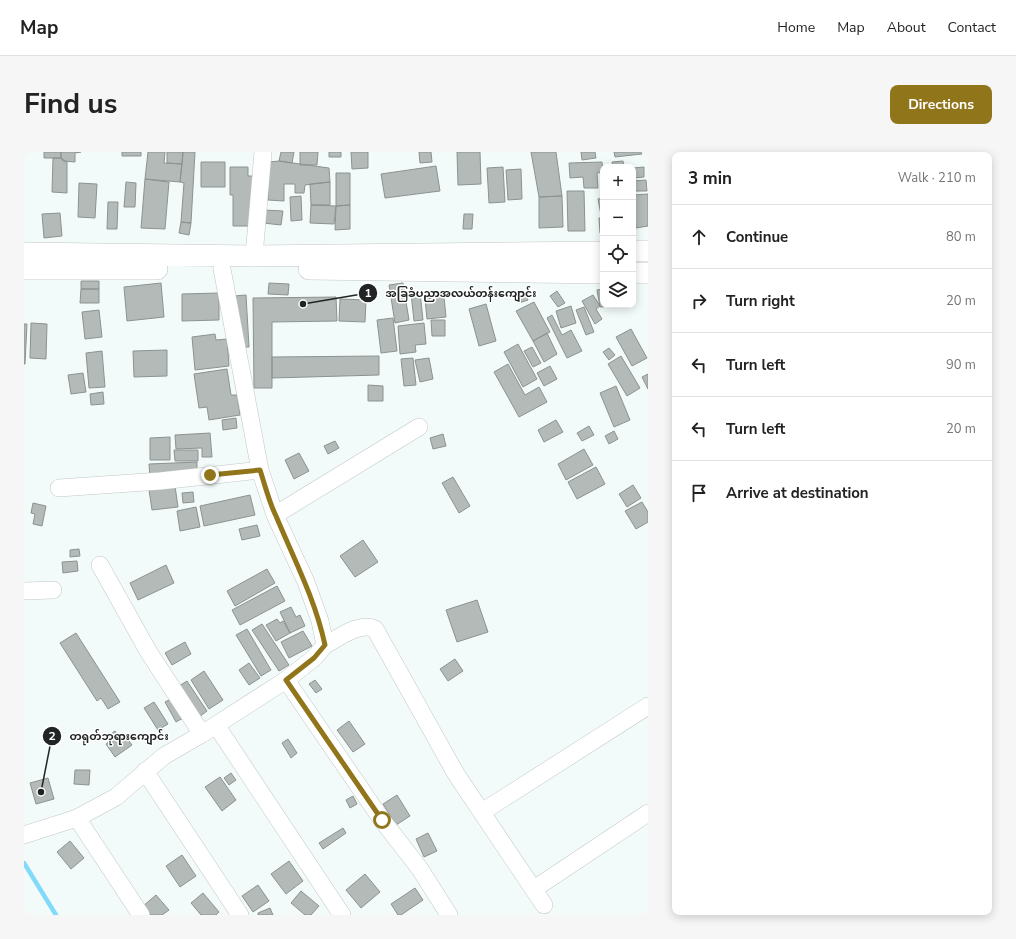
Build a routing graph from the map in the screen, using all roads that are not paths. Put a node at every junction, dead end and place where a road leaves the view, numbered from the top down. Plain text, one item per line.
1 (263, 152) edge
2 (636, 251) edge
3 (648, 251) edge
4 (600, 252) edge
5 (24, 253) edge
6 (254, 256) junction
7 (24, 269) edge
8 (222, 269) junction
9 (600, 273) edge
10 (636, 273) edge
11 (648, 273) edge
12 (419, 427) dead end
13 (260, 470) junction
14 (59, 488) dead end
15 (275, 515) junction
16 (100, 565) dead end
17 (52, 590) dead end
18 (24, 591) edge
19 (325, 645) junction
20 (286, 680) junction
21 (648, 706) edge
22 (209, 730) junction
23 (145, 771) junction
24 (482, 812) junction
25 (648, 814) edge
26 (77, 818) junction
27 (24, 835) edge
28 (534, 889) junction
29 (544, 905) dead end
30 (141, 915) edge
31 (240, 915) edge
32 (342, 915) edge
33 (449, 915) edge

1 - 6 street
2 - 3 main road
4 - 6 main road
5 - 6 main road
7 - 8 main road
8 - 9 main road
8 - 13 street
10 - 11 main road
12 - 15 street
13 - 14 street
13 - 15 street
15 - 19 street
16 - 22 street
17 - 18 street
19 - 20 street
19 - 24 street
20 - 22 street
20 - 33 street
21 - 24 street
22 - 23 street
22 - 32 street
23 - 26 street
23 - 31 street
24 - 28 street
25 - 28 street
26 - 27 street
26 - 30 street
28 - 29 street

